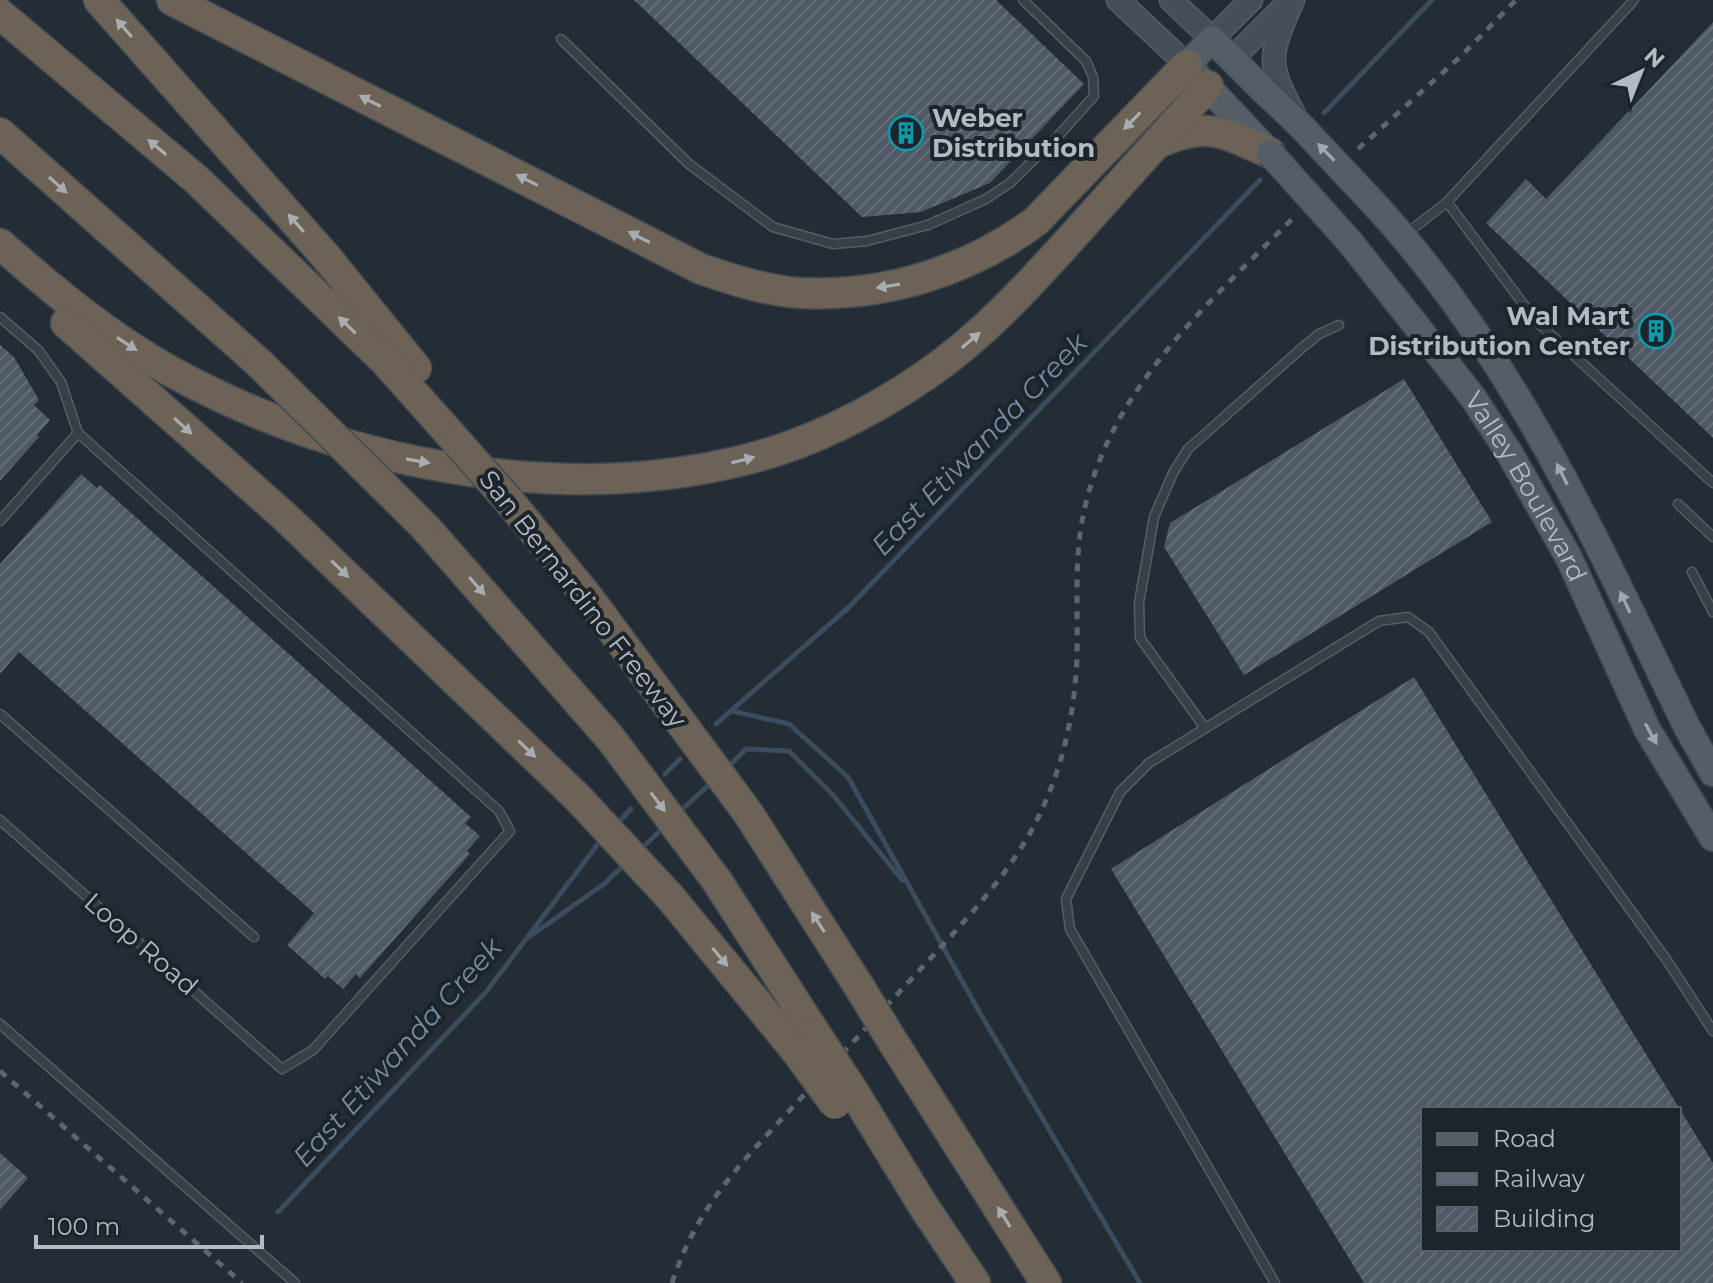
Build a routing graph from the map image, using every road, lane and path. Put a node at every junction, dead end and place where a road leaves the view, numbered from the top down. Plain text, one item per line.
1 (99, 0) edge
2 (172, 0) edge
3 (1023, 0) edge
4 (1118, 0) edge
5 (1171, 0) edge
6 (1251, 0) edge
7 (1292, 0) edge
8 (1634, 0) edge
9 (0, 14) edge
10 (561, 39) dead end
11 (1212, 39) junction
12 (1232, 59) junction
13 (1197, 76) junction
14 (1269, 84) junction
15 (1229, 125) junction
16 (0, 133) edge
17 (1158, 142) junction
18 (1270, 153) joint
19 (1447, 202) junction
20 (1404, 236) junction
21 (0, 244) edge
22 (0, 262) edge
23 (0, 317) edge
24 (1339, 325) dead end
25 (78, 433) junction
26 (458, 443) junction
27 (1713, 483) edge
28 (1678, 504) dead end
29 (0, 521) edge
30 (1713, 537) edge
31 (1692, 572) dead end
32 (1713, 612) edge
33 (0, 714) edge
34 (1205, 728) junction
35 (1713, 773) edge
36 (0, 820) edge
37 (1713, 838) edge
38 (254, 937) dead end
39 (0, 1024) edge
40 (1713, 1031) edge
41 (806, 1043) junction
42 (295, 1283) edge
43 (975, 1283) edge
44 (1046, 1283) edge
45 (1275, 1283) edge

26 -> 1 highway
13 -> 2 highway
3 - 10 lane
4 - 13 street
5 - 11 street, Valley Boulevard
6 - 11 street
7 - 12 street
7 - 14 street
8 - 19 lane
26 -> 9 highway, San Bernardino Freeway
11 - 12 main road, Valley Boulevard
11 - 13 main road
12 - 13 main road
12 - 14 main road, Valley Boulevard
13 - 15 main road
13 - 17 highway
20 -> 14 main road, Valley Boulevard, bridge
15 - 17 highway
15 - 18 highway
16 -> 41 highway, bridge
21 -> 17 highway
18 -> 37 main road, Valley Boulevard, bridge
19 - 20 lane
19 - 27 lane
35 -> 20 main road, Valley Boulevard
22 -> 41 highway
23 - 25 lane
24 - 34 lane
25 - 29 lane
25 - 36 lane, Loop Road
44 -> 26 highway, San Bernardino Freeway, bridge
28 - 30 lane
31 - 32 lane
33 - 38 lane
34 - 40 lane
34 - 45 lane
39 - 42 lane
41 - 43 highway, bridge

